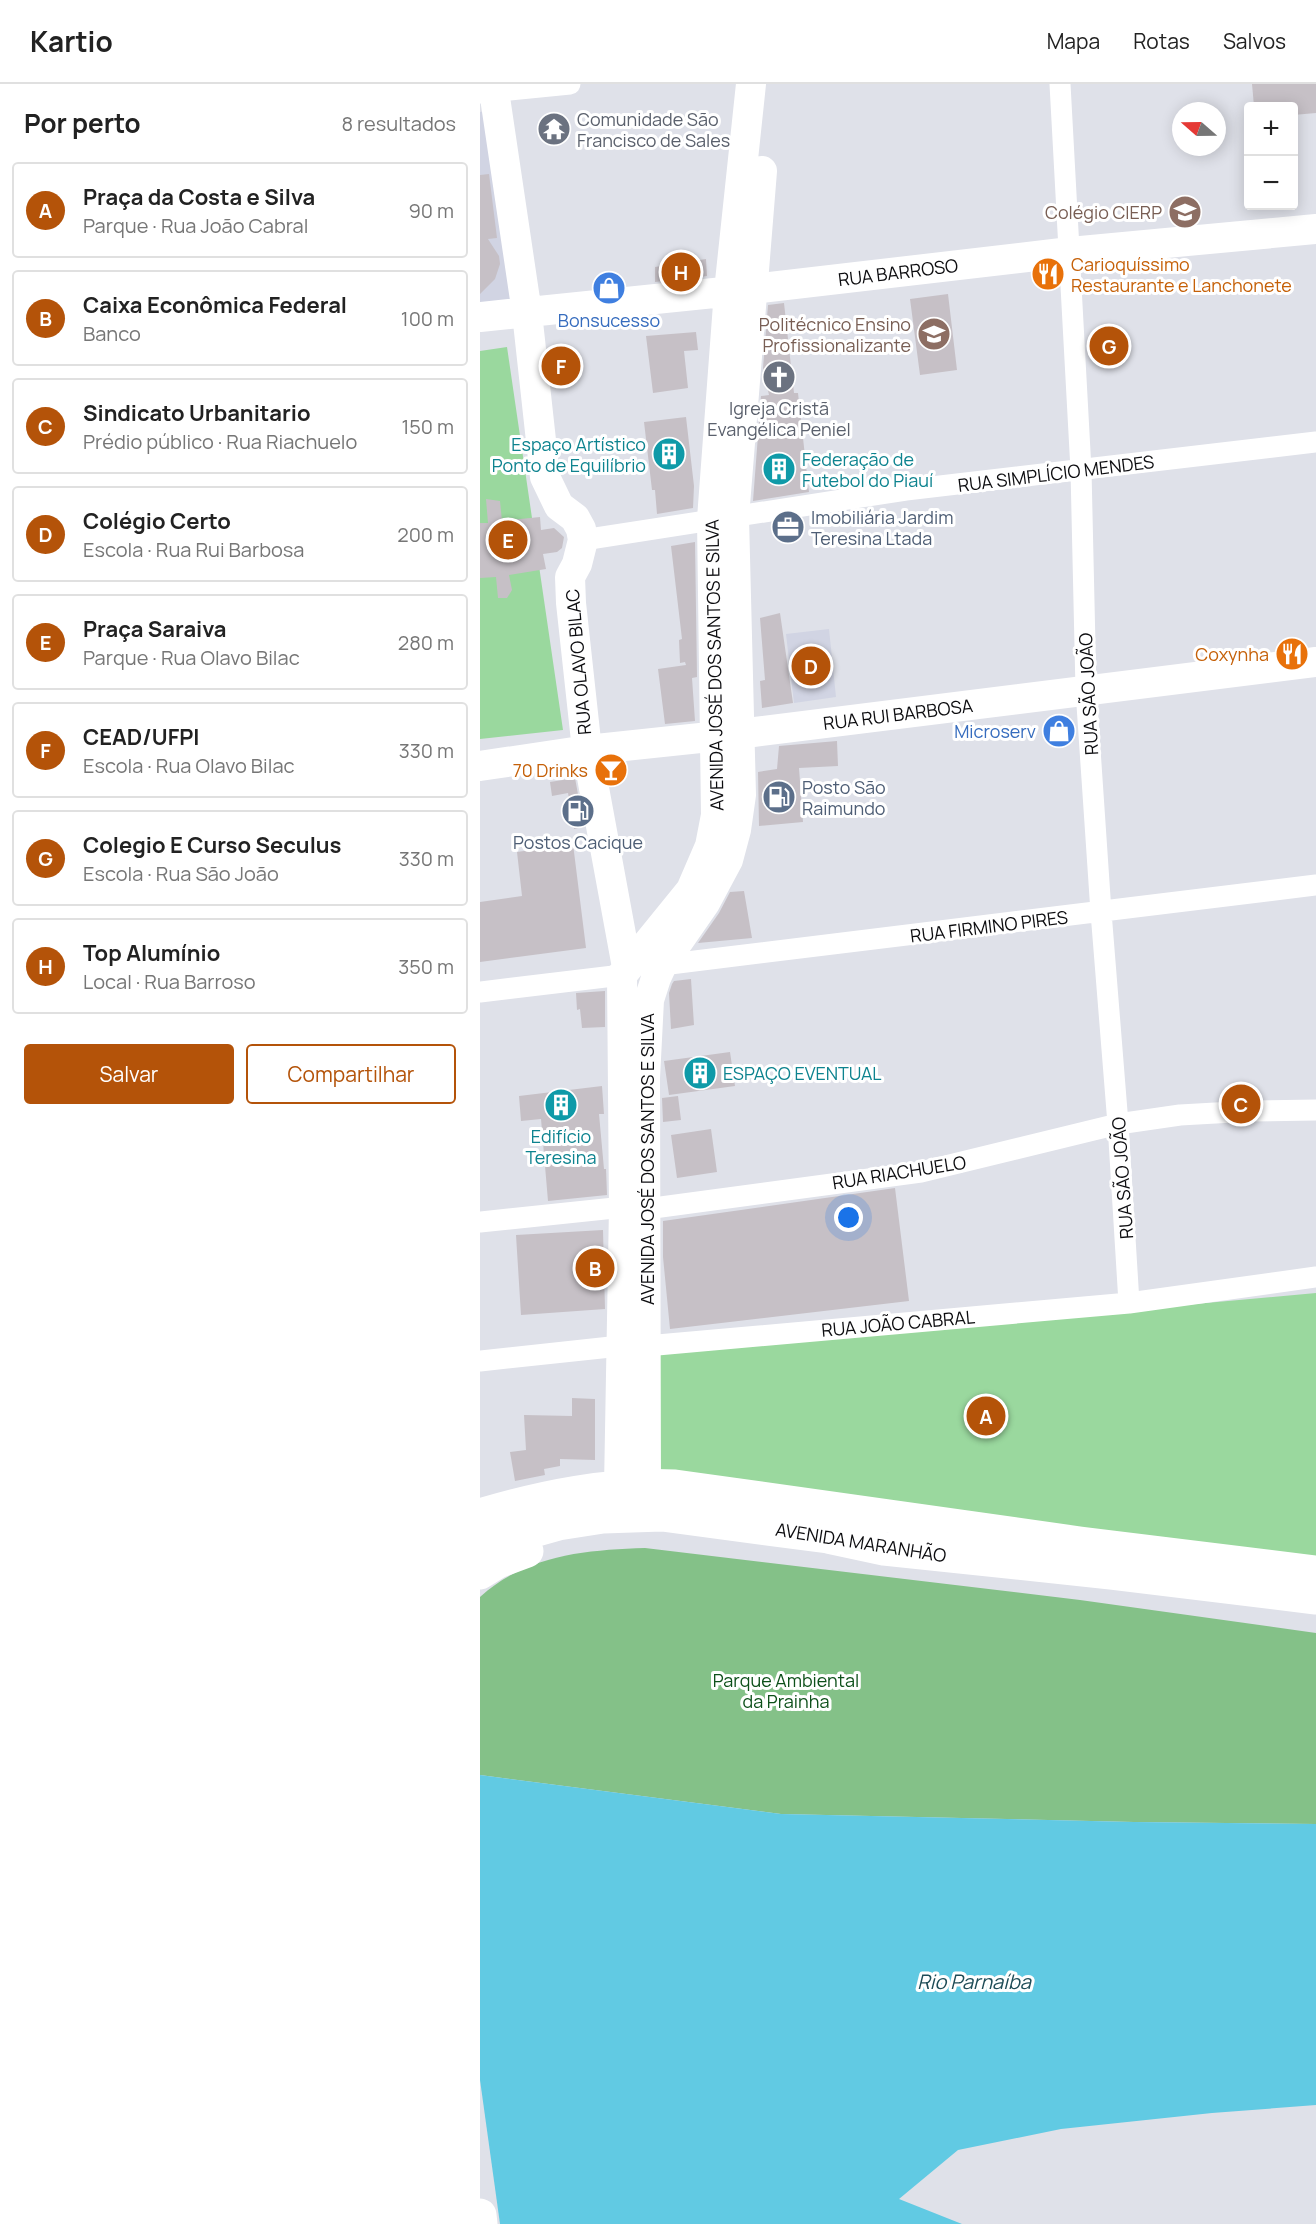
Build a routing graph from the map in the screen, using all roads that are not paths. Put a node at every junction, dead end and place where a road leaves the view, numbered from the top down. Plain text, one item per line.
1 (570, 84) edge
2 (752, 84) edge
3 (757, 84) edge
4 (1060, 84) edge
5 (489, 90) edge
6 (1316, 229) edge
7 (1070, 252) junction
8 (741, 290) junction
9 (527, 313) junction
10 (480, 317) edge
11 (1316, 442) edge
12 (1081, 470) junction
13 (723, 518) junction
14 (583, 540) junction
15 (1316, 662) edge
16 (1086, 690) junction
17 (727, 735) junction
18 (587, 750) junction
19 (480, 766) edge
20 (1316, 885) edge
21 (1101, 912) junction
22 (662, 965) junction
23 (624, 971) junction
24 (480, 992) edge
25 (1316, 1110) edge
26 (1118, 1124) junction
27 (635, 1208) junction
28 (480, 1221) edge
29 (1316, 1277) edge
30 (1129, 1303) junction
31 (633, 1346) junction
32 (480, 1361) edge
33 (629, 1497) junction
34 (480, 1515) edge
35 (672, 1525) junction
36 (480, 1546) edge
37 (1316, 1572) edge
38 (480, 1573) edge
39 (1316, 1598) edge
40 (480, 2216) edge
41 (481, 2224) edge

1 - 5 street
2 - 8 street, AVENIDA JOSÉ DOS SANTOS E SILVA
3 - 8 street, AVENIDA JOSÉ DOS SANTOS E SILVA
4 - 7 street, RUA SÃO JOÃO
5 - 9 street
6 - 7 street, RUA BARROSO
7 - 8 street, RUA BARROSO
7 - 12 street, RUA SÃO JOÃO
8 - 9 street, RUA BARROSO
8 - 13 street, AVENIDA JOSÉ DOS SANTOS E SILVA
9 - 10 street, RUA BARROSO
9 - 14 street
11 - 12 street, RUA SIMPLÍCIO MENDES
12 - 13 street, RUA SIMPLÍCIO MENDES
12 - 16 street, RUA SÃO JOÃO
13 - 14 street, RUA SIMPLÍCIO MENDES
13 - 17 street, AVENIDA JOSÉ DOS SANTOS E SILVA
14 - 18 street, RUA OLAVO BILAC
15 - 16 street, RUA RUI BARBOSA
16 - 17 street, RUA RUI BARBOSA
16 - 21 street, RUA SÃO JOÃO
17 - 18 street, RUA RUI BARBOSA
17 - 22 street, AVENIDA JOSÉ DOS SANTOS E SILVA
17 - 23 street, AVENIDA JOSÉ DOS SANTOS E SILVA
18 - 19 street, RUA RUI BARBOSA
18 - 23 street, RUA OLAVO BILAC
20 - 21 street, RUA FIRMINO PIRES
21 - 22 street, RUA FIRMINO PIRES
21 - 26 street, RUA SÃO JOÃO
22 - 27 street, AVENIDA JOSÉ DOS SANTOS E SILVA
23 - 24 street
23 - 27 street, AVENIDA JOSÉ DOS SANTOS E SILVA
25 - 26 street, RUA RIACHUELO
26 - 27 street, RUA RIACHUELO
26 - 30 street, RUA SÃO JOÃO
27 - 28 street, RUA RIACHUELO
27 - 31 street, AVENIDA JOSÉ DOS SANTOS E SILVA
29 - 30 street, RUA JOÃO CABRAL
30 - 31 street, RUA JOÃO CABRAL
31 - 32 street, RUA JOÃO CABRAL
31 - 33 street, AVENIDA JOSÉ DOS SANTOS E SILVA
33 - 34 main road, AVENIDA MARANHÃO
33 - 35 main road, AVENIDA MARANHÃO
33 - 36 main road, AVENIDA MARANHÃO
33 - 37 main road, AVENIDA MARANHÃO
35 - 38 main road
35 - 39 main road, AVENIDA MARANHÃO
40 - 41 main road

